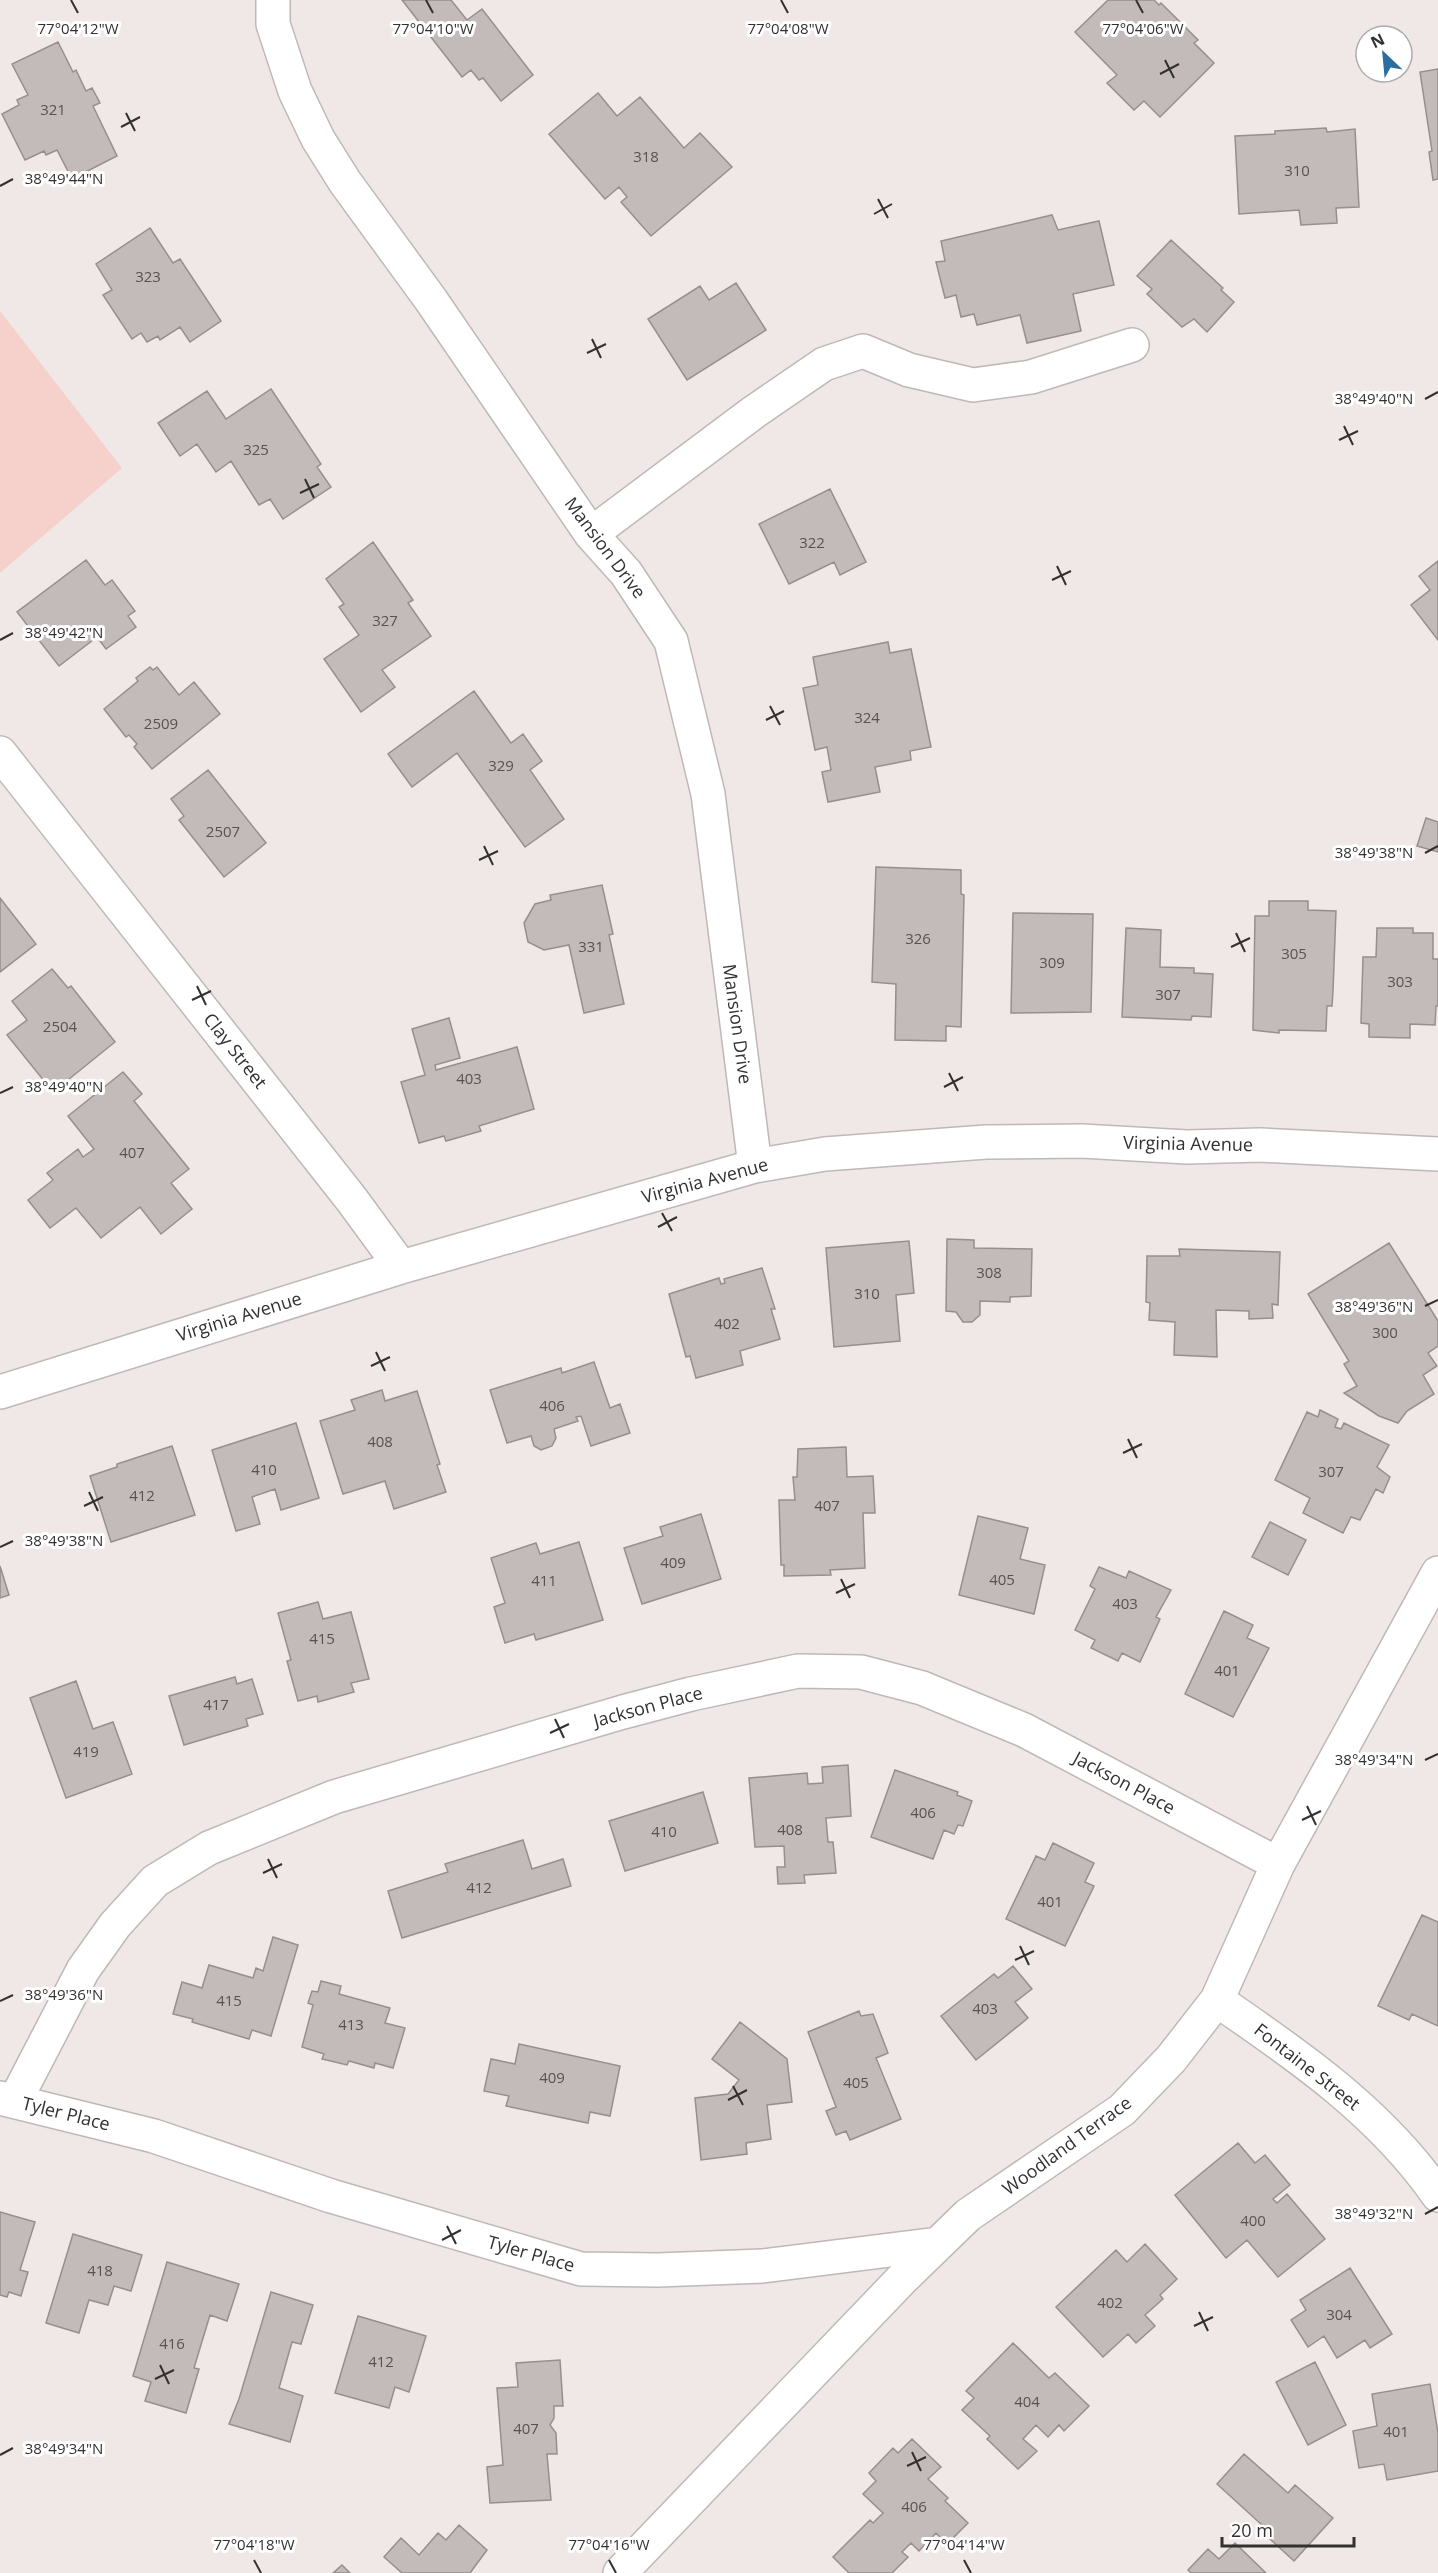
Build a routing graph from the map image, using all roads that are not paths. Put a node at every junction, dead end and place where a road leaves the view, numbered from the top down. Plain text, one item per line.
1 (273, 0) edge
2 (1132, 345) dead end
3 (591, 534) junction
4 (0, 753) edge
5 (1438, 1154) edge
6 (755, 1166) junction
7 (401, 1267) junction
8 (0, 1392) edge
9 (1438, 1573) edge
10 (1278, 1864) junction
11 (1217, 2000) junction
12 (8, 2099) edge
13 (1433, 2178) edge
14 (938, 2244) junction
15 (620, 2573) edge

1 - 3 street, Mansion Drive
2 - 3 street
3 - 6 street, Mansion Drive
4 - 7 street, Clay Street
5 - 6 street, Virginia Avenue
6 - 7 street, Virginia Avenue
7 - 8 street, Virginia Avenue
9 - 10 street, Woodland Terrace
10 - 11 street, Woodland Terrace
10 - 12 street, Jackson Place
11 - 13 street, Fontaine Street
11 - 14 street, Woodland Terrace
12 - 14 street, Tyler Place
14 - 15 street, Woodland Terrace

